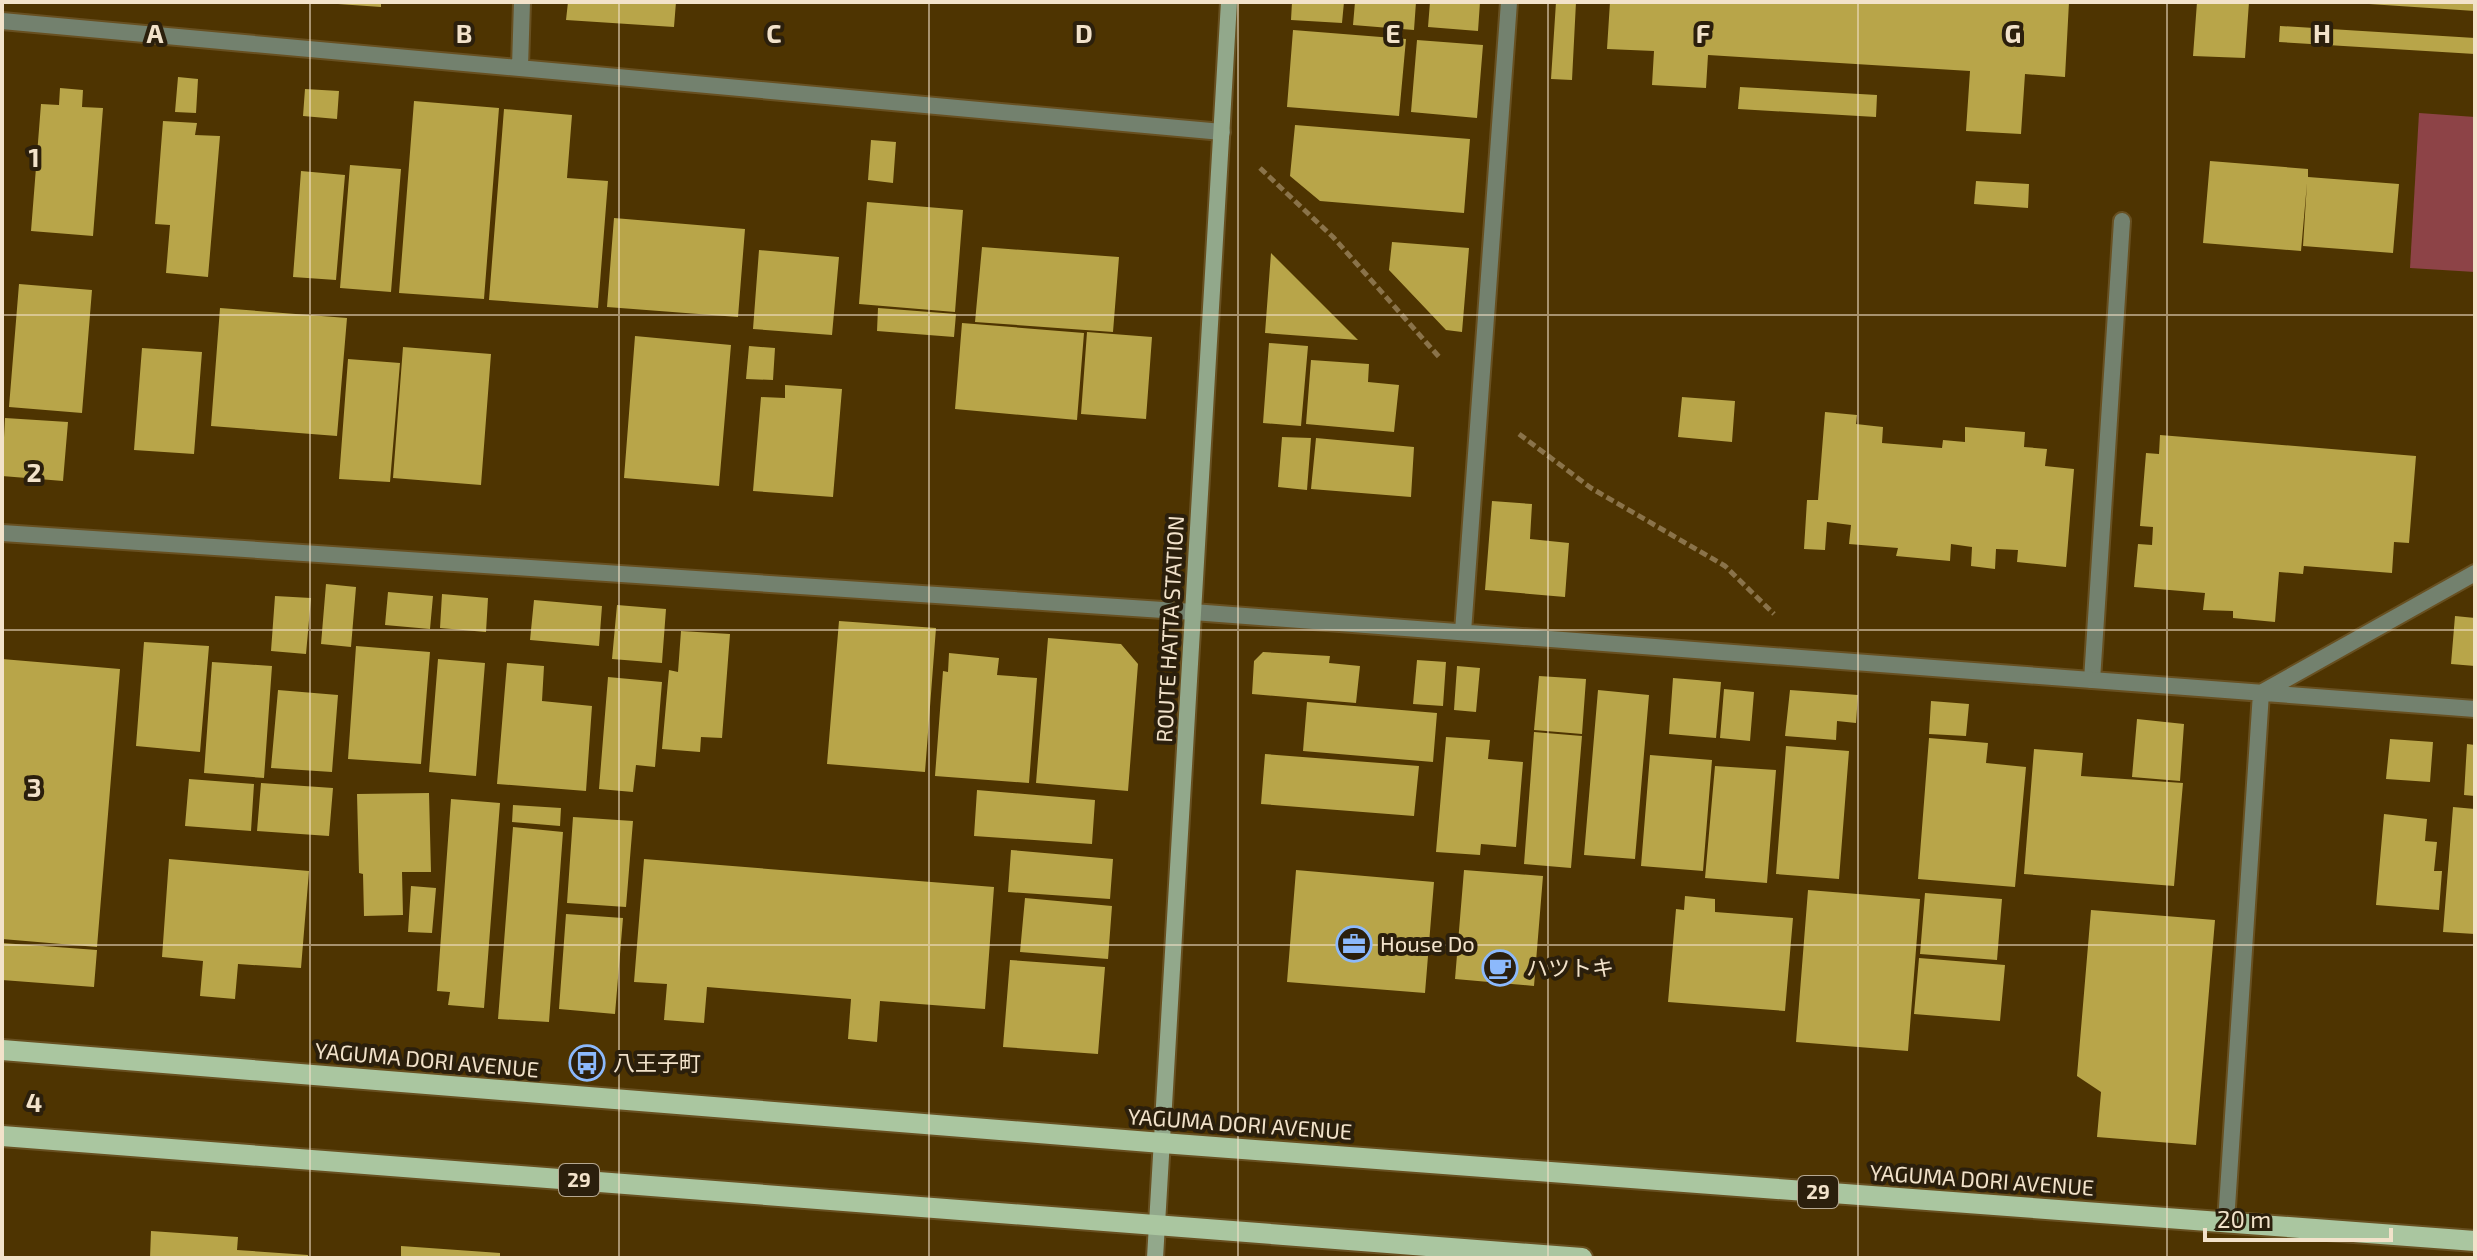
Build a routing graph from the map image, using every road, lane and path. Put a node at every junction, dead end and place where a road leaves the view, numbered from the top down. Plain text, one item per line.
1 (522, 2) edge
2 (1229, 2) edge
3 (1509, 2) edge
4 (2, 21) edge
5 (520, 67) junction
6 (1222, 132) junction
7 (2122, 221) dead end
8 (2, 533) edge
9 (2475, 573) edge
10 (1193, 612) junction
11 (1463, 632) junction
12 (2092, 680) junction
13 (2261, 693) junction
14 (2475, 709) edge
15 (2, 1050) edge
16 (2, 1136) edge
17 (1162, 1143) junction
18 (2226, 1222) junction
19 (1157, 1224) junction
20 (2475, 1241) edge
21 (1155, 1258) edge
22 (1582, 1258) edge

1 - 5 street
2 - 6 main road, ROUTE HATTA STATION
3 - 11 street
4 - 5 street
5 - 6 street
6 - 10 main road, ROUTE HATTA STATION
7 - 12 street
8 - 10 street
9 - 13 street
10 - 11 street
10 - 17 main road, ROUTE HATTA STATION
11 - 12 street
12 - 13 street
13 - 14 street
13 - 18 street
15 - 17 main road, YAGUMA DORI AVENUE / 29
16 - 19 main road, 29
17 - 18 main road, YAGUMA DORI AVENUE / 29
17 - 19 main road, ROUTE HATTA STATION
18 - 20 main road, YAGUMA DORI AVENUE / 29
19 - 21 main road, ROUTE HATTA STATION
19 - 22 main road, 29

